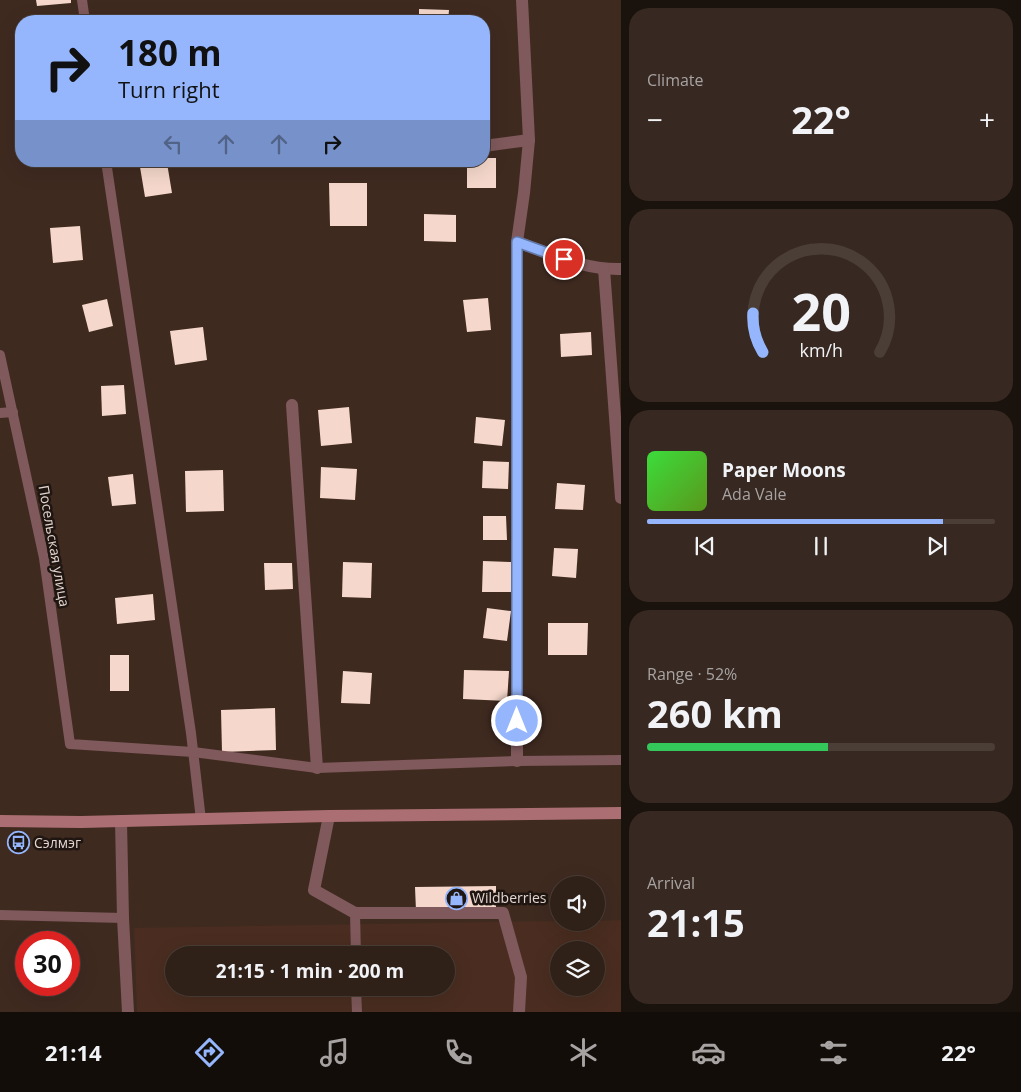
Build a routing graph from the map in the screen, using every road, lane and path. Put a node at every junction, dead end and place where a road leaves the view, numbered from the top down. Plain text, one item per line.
1 (82, 0) edge
2 (522, 0) edge
3 (84, 15) edge
4 (528, 140) junction
5 (490, 145) edge
6 (107, 167) edge
7 (517, 242) junction
8 (621, 268) edge
9 (604, 269) junction
10 (0, 355) edge
11 (292, 405) dead end
12 (13, 412) junction
13 (0, 413) edge
14 (621, 498) edge
15 (193, 752) junction
16 (621, 760) edge
17 (517, 761) junction
18 (317, 768) junction
19 (621, 813) edge
20 (328, 816) junction
21 (201, 820) junction
22 (0, 821) edge
23 (121, 821) junction
24 (355, 913) junction
25 (0, 915) edge
26 (122, 918) junction
27 (356, 946) edge
28 (356, 996) edge
29 (128, 1012) edge
30 (357, 1012) edge
31 (519, 1012) edge

1 - 3 lane
2 - 4 street
4 - 5 street
4 - 7 street
6 - 15 lane
7 - 9 street
7 - 17 street
8 - 9 street
9 - 14 street
10 - 12 lane, Посельская улица
11 - 18 street
12 - 13 lane
12 - 15 lane, Посельская улица
15 - 18 lane
15 - 21 lane
16 - 17 lane
17 - 18 lane
19 - 20 main road
20 - 21 main road
20 - 24 street
21 - 23 main road
22 - 23 main road
23 - 26 street
24 - 27 lane
24 - 31 street
25 - 26 lane
26 - 29 street
28 - 30 lane

